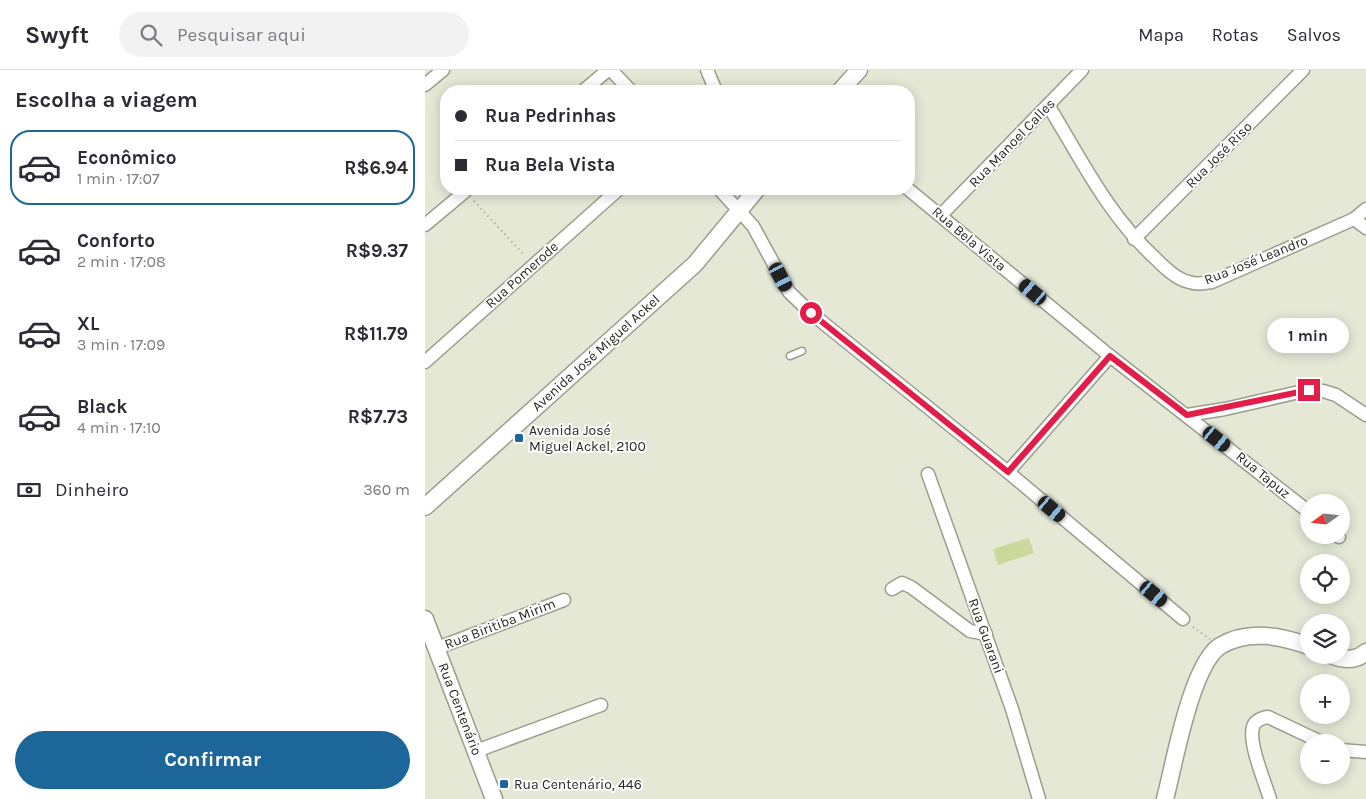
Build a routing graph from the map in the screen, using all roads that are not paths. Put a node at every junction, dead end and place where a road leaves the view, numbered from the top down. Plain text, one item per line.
1 (443, 70) edge
2 (610, 70) edge
3 (707, 70) edge
4 (859, 70) edge
5 (1082, 70) edge
6 (1303, 70) edge
7 (425, 85) edge
8 (591, 85) edge
9 (625, 85) edge
10 (713, 85) edge
11 (845, 85) edge
12 (1048, 105) junction
13 (461, 195) edge
14 (612, 195) edge
15 (725, 195) edge
16 (752, 195) edge
17 (915, 195) edge
18 (1366, 209) edge
19 (739, 210) junction
20 (941, 215) junction
21 (1354, 219) junction
22 (425, 226) edge
23 (1366, 228) edge
24 (1134, 239) junction
25 (802, 351) dead end
26 (790, 356) dead end
27 (1110, 356) junction
28 (425, 362) edge
29 (1225, 409) junction
30 (1366, 413) edge
31 (1187, 415) junction
32 (1217, 439) junction
33 (1008, 472) junction
34 (928, 474) dead end
35 (1300, 505) edge
36 (425, 507) edge
37 (892, 589) dead end
38 (564, 600) dead end
39 (425, 619) edge
40 (1183, 619) road end
41 (986, 634) junction
42 (1300, 644) edge
43 (437, 648) junction
44 (1366, 652) edge
45 (1350, 659) edge
46 (601, 706) dead end
47 (1305, 734) edge
48 (476, 751) junction
49 (1350, 751) edge
50 (1366, 752) edge
51 (494, 799) edge
52 (1039, 799) edge
53 (1165, 799) edge
54 (1270, 799) edge

1 - 7 street
2 - 8 street
2 - 9 street
3 - 10 street
4 - 11 street
5 - 12 street, Rua Manoel Calles
6 - 24 street, Rua José Riso
12 - 20 street, Rua Manoel Calles
12 - 24 street, Rua José Leandro
13 - 22 street
14 - 28 street, Rua Pomerode
15 - 19 street
16 - 19 street, Avenida José Miguel Ackel
17 - 20 street, Rua Bela Vista
18 - 21 street, Rua José Leandro
19 - 33 street
19 - 36 street, Avenida José Miguel Ackel
20 - 27 street, Rua Bela Vista
21 - 23 street
21 - 24 street, Rua José Leandro
25 - 26 lane
27 - 31 street, Rua Bela Vista
27 - 33 street
29 - 30 street
29 - 31 street
29 - 32 street
31 - 32 street, Rua Tapuz
32 - 35 street, Rua Tapuz
33 - 40 street
34 - 41 street, Rua Guarani
37 - 41 street
38 - 43 street, Rua Biritiba Mirim
39 - 43 street, Rua Centenário
41 - 52 street, Rua Guarani
42 - 53 street
43 - 48 street, Rua Centenário
44 - 45 street
46 - 48 street
47 - 54 street
48 - 51 street, Rua Centenário
49 - 50 street

